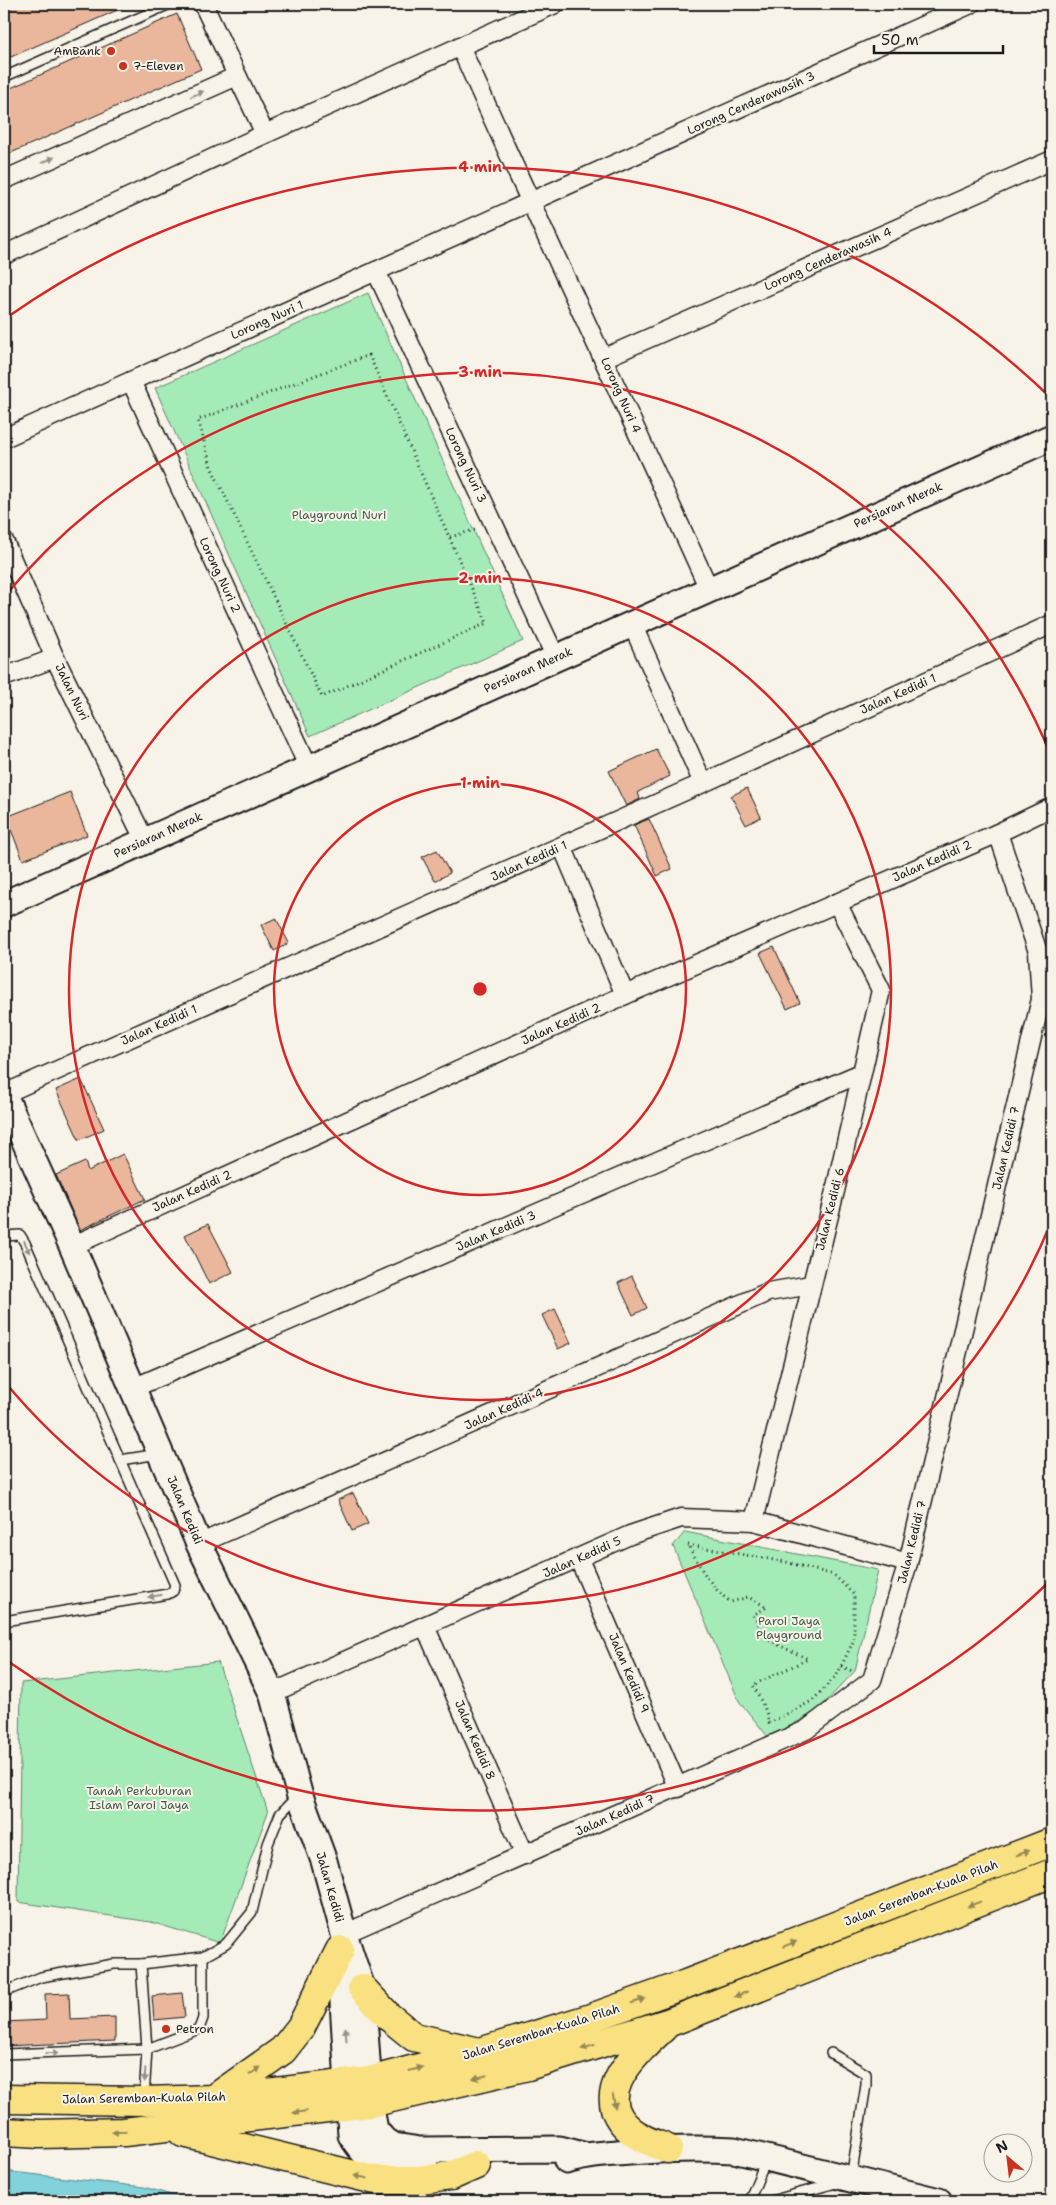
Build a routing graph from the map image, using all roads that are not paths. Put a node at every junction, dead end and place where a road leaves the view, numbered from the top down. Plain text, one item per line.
1 (170, 4) edge
2 (204, 4) edge
3 (555, 4) edge
4 (971, 4) edge
5 (460, 46) junction
6 (238, 76) junction
7 (4, 77) edge
8 (265, 134) junction
9 (1052, 160) edge
10 (4, 180) edge
11 (530, 203) junction
12 (4, 255) edge
13 (376, 271) junction
14 (604, 358) junction
15 (131, 381) junction
16 (1052, 436) edge
17 (4, 438) edge
18 (4, 542) edge
19 (709, 589) junction
20 (632, 624) junction
21 (1052, 624) edge
22 (55, 658) junction
23 (556, 658) junction
24 (4, 677) edge
25 (309, 768) junction
26 (703, 783) junction
27 (1052, 807) edge
28 (998, 832) junction
29 (144, 841) junction
30 (562, 846) junction
31 (836, 903) junction
32 (4, 904) edge
33 (625, 994) junction
34 (861, 1072) junction
35 (4, 1095) edge
36 (4, 1236) edge
37 (72, 1246) junction
38 (811, 1285) junction
39 (132, 1389) junction
40 (161, 1453) junction
41 (120, 1460) junction
42 (754, 1521) junction
43 (199, 1544) junction
44 (579, 1559) junction
45 (908, 1563) junction
46 (4, 1621) edge
47 (425, 1626) junction
48 (272, 1693) junction
49 (4, 1708) edge
50 (4, 1759) edge
51 (678, 1788) junction
52 (299, 1793) junction
53 (1052, 1842) edge
54 (525, 1855) junction
55 (1052, 1873) edge
56 (342, 1942) junction
57 (203, 1957) junction
58 (141, 1964) junction
59 (362, 1988) junction
60 (4, 1992) edge
61 (670, 2022) junction
62 (147, 2049) junction
63 (480, 2052) junction
64 (831, 2053) dead end
65 (4, 2054) edge
66 (359, 2093) junction
67 (4, 2099) edge
68 (215, 2099) junction
69 (144, 2101) junction
70 (167, 2128) junction
71 (4, 2132) edge
72 (668, 2149) junction
73 (583, 2155) junction
74 (767, 2157) junction
75 (476, 2165) junction
76 (850, 2179) junction
77 (752, 2201) edge
78 (771, 2201) edge
79 (939, 2201) edge

1 - 7 lane
2 - 6 street
3 - 5 street
4 - 11 street, Lorong Cenderawasih 3
5 - 8 street
5 - 11 street, Lorong Nuri 4
6 - 8 street
10 -> 6 street
8 - 12 street
9 - 14 street, Lorong Cenderawasih 4
11 - 13 street, Lorong Nuri 1
11 - 14 street, Lorong Nuri 4
13 - 15 street, Lorong Nuri 1
13 - 23 street, Lorong Nuri 3
14 - 19 street, Lorong Nuri 4
15 - 17 street, Lorong Nuri 1
15 - 25 street, Lorong Nuri 2
16 - 19 street, Persiaran Merak
18 - 22 street, Jalan Nuri
19 - 20 street, Persiaran Merak
20 - 23 street, Persiaran Merak
20 - 26 street
21 - 26 street, Jalan Kedidi 1
22 - 24 street
22 - 29 street, Jalan Nuri
23 - 25 street, Persiaran Merak
25 - 29 street, Persiaran Merak
26 - 30 street, Jalan Kedidi 1
27 - 28 street, Jalan Kedidi 2
28 - 31 street, Jalan Kedidi 2
28 - 45 street, Jalan Kedidi 7
29 - 32 street, Persiaran Merak
30 - 33 street
30 - 35 street, Jalan Kedidi 1
31 - 33 street, Jalan Kedidi 2
31 - 34 street, Jalan Kedidi 6
33 - 37 street, Jalan Kedidi 2
34 - 38 street, Jalan Kedidi 6
34 - 39 street, Jalan Kedidi 3
35 - 37 street, Jalan Kedidi
36 -> 41 lane
37 - 39 street, Jalan Kedidi
38 - 42 street, Jalan Kedidi 6
38 - 43 street, Jalan Kedidi 4
39 - 40 street, Jalan Kedidi
40 - 41 lane
40 - 43 street, Jalan Kedidi
41 -> 46 lane
42 - 44 street, Jalan Kedidi 5
42 - 45 street, Jalan Kedidi 5
43 - 48 street, Jalan Kedidi
44 - 47 street, Jalan Kedidi 5
44 - 51 street, Jalan Kedidi 9
45 - 51 street, Jalan Kedidi 7
47 - 48 street, Jalan Kedidi 5
47 - 54 street, Jalan Kedidi 8
48 - 52 street, Jalan Kedidi
49 - 50 lane
51 - 54 street, Jalan Kedidi 7
52 - 56 street, Jalan Kedidi
52 - 57 lane
63 -> 53 highway, Jalan Seremban-Kuala Pilah
54 - 56 street, Jalan Kedidi 7
55 -> 61 highway, Jalan Seremban-Kuala Pilah
56 - 59 street
66 -> 56 street
68 -> 56 highway
57 - 58 lane
57 - 62 lane
58 - 60 lane
58 - 62 lane
59 - 63 highway
59 - 66 street
61 -> 66 highway, Jalan Seremban-Kuala Pilah
61 -> 72 highway
65 -> 62 lane
62 -> 69 lane
66 -> 63 highway, Jalan Seremban-Kuala Pilah
64 - 76 lane
66 - 68 highway, Jalan Seremban-Kuala Pilah
66 -> 70 highway, Jalan Seremban-Kuala Pilah
66 - 73 street
66 - 75 street
67 - 69 highway, Jalan Seremban-Kuala Pilah
68 - 69 highway, Jalan Seremban-Kuala Pilah
70 -> 71 highway, Jalan Seremban-Kuala Pilah
75 -> 70 highway
72 - 73 street
72 - 74 street
73 - 75 street
74 - 76 street
74 - 77 lane
76 - 78 lane
76 - 79 street

